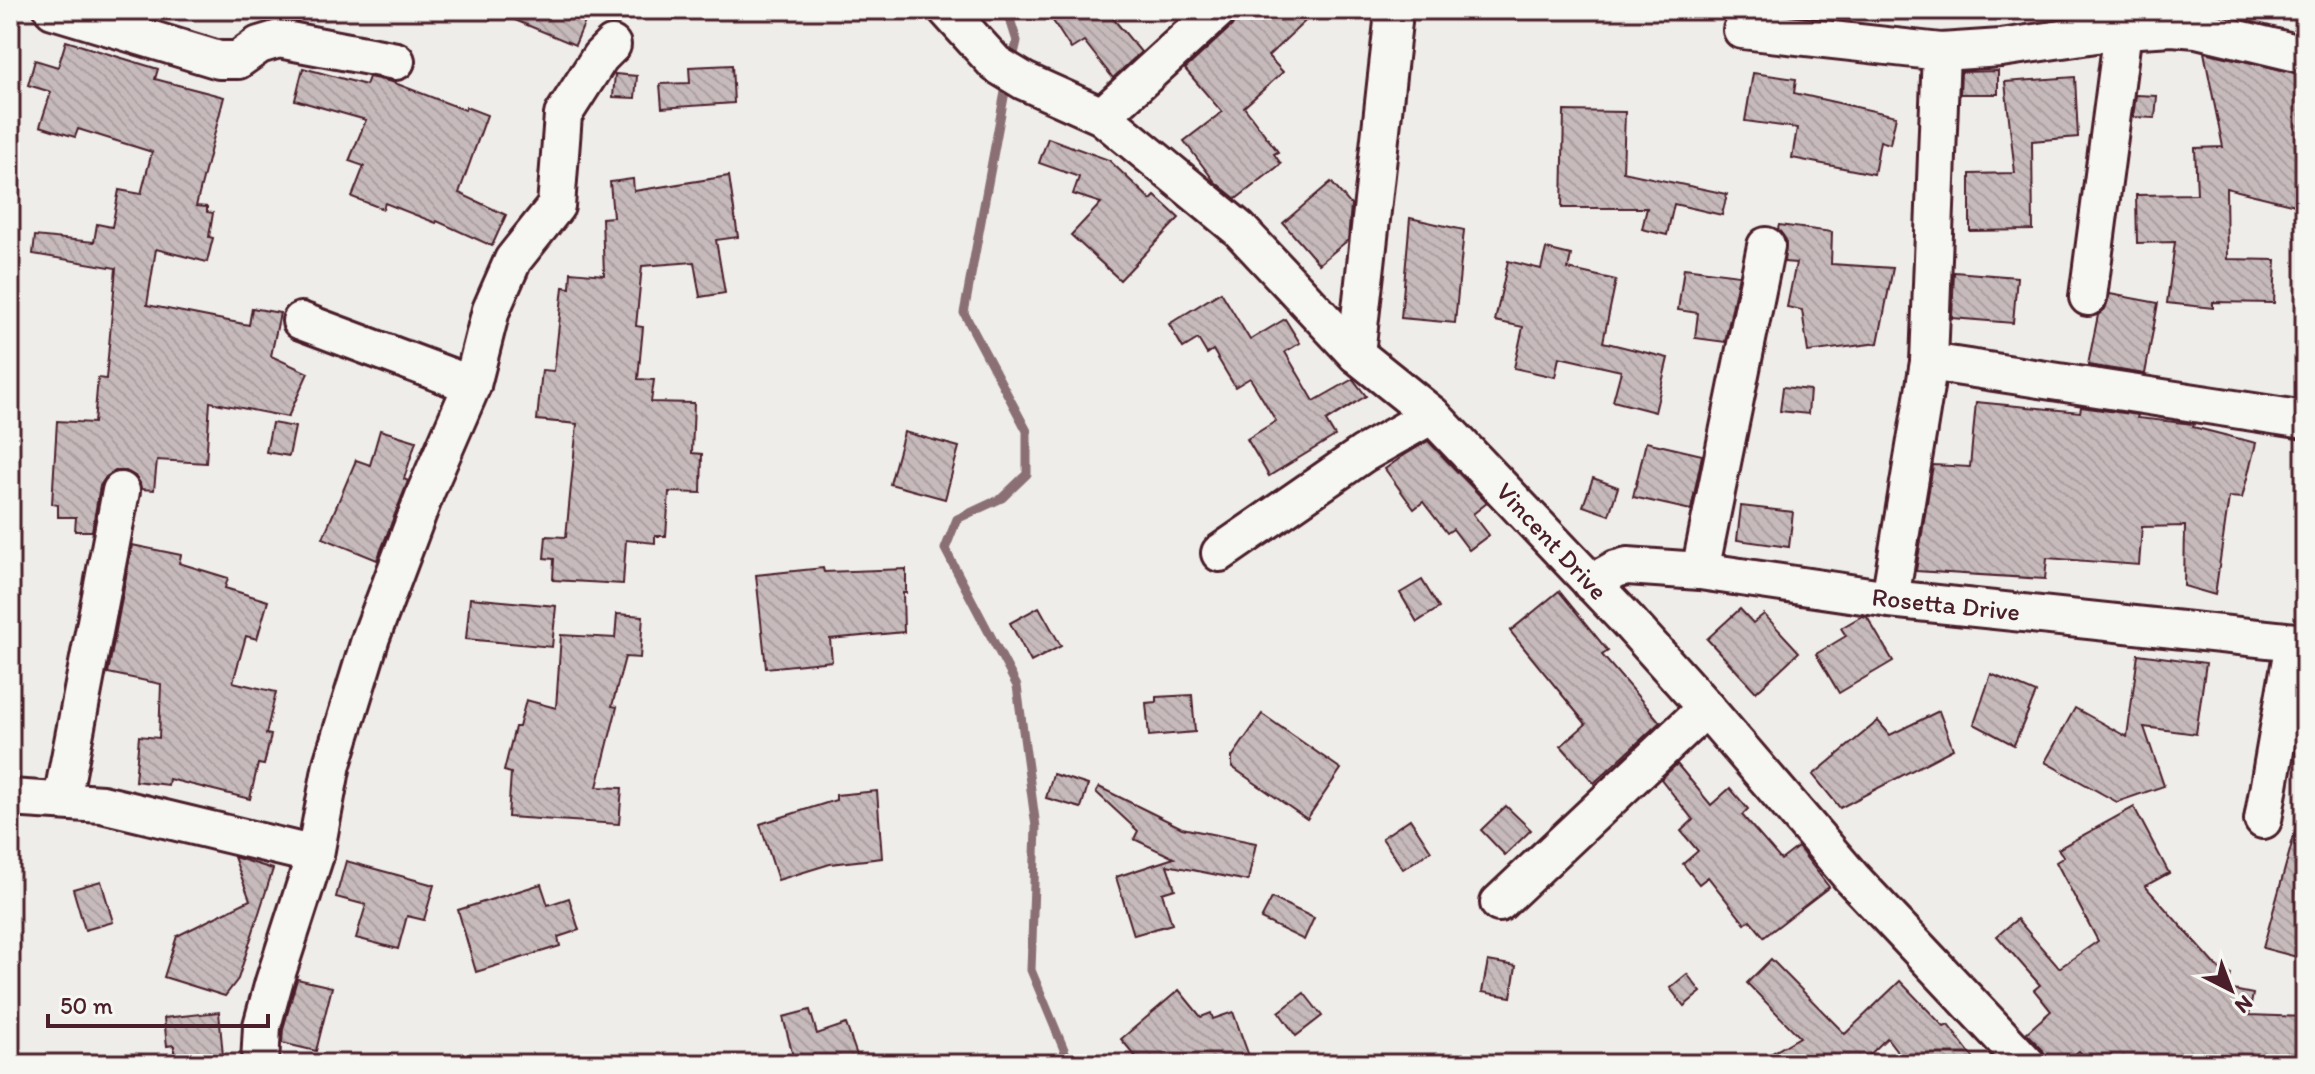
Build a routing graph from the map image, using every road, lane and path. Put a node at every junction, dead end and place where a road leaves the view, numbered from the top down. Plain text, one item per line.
1 (53, 10) edge
2 (947, 10) edge
3 (1218, 10) edge
4 (1391, 10) edge
5 (1742, 30) dead end
6 (2123, 30) junction
7 (612, 45) dead end
8 (1941, 52) junction
9 (2305, 55) edge
10 (396, 61) dead end
11 (1102, 116) junction
12 (1766, 246) dead end
13 (2088, 297) dead end
14 (301, 321) dead end
15 (1356, 354) junction
16 (1929, 362) junction
17 (472, 385) junction
18 (1432, 415) junction
19 (2305, 420) edge
20 (121, 491) dead end
21 (1220, 553) dead end
22 (1700, 571) junction
23 (1591, 583) junction
24 (1890, 599) junction
25 (2300, 643) edge
26 (1706, 708) junction
27 (10, 798) edge
28 (62, 800) junction
29 (2263, 820) dead end
30 (315, 855) junction
31 (1499, 903) dead end
32 (260, 1064) edge
33 (2027, 1064) edge

1 - 10 street
2 - 11 street, Vincent Drive
3 - 11 street
4 - 15 street
5 - 8 street
6 - 8 street
6 - 9 street
6 - 13 street
7 - 17 street
8 - 16 street
11 - 15 street, Vincent Drive
12 - 22 street
14 - 17 street
15 - 18 street, Vincent Drive
16 - 19 street
16 - 24 street
17 - 30 street
18 - 21 street
18 - 23 street, Vincent Drive
20 - 28 street
22 - 23 street, Rosetta Drive
22 - 24 street, Rosetta Drive
23 - 26 street, Vincent Drive
24 - 25 street, Rosetta Drive
25 - 29 street
26 - 31 street
26 - 33 street, Vincent Drive
27 - 28 street
28 - 30 street
30 - 32 street

